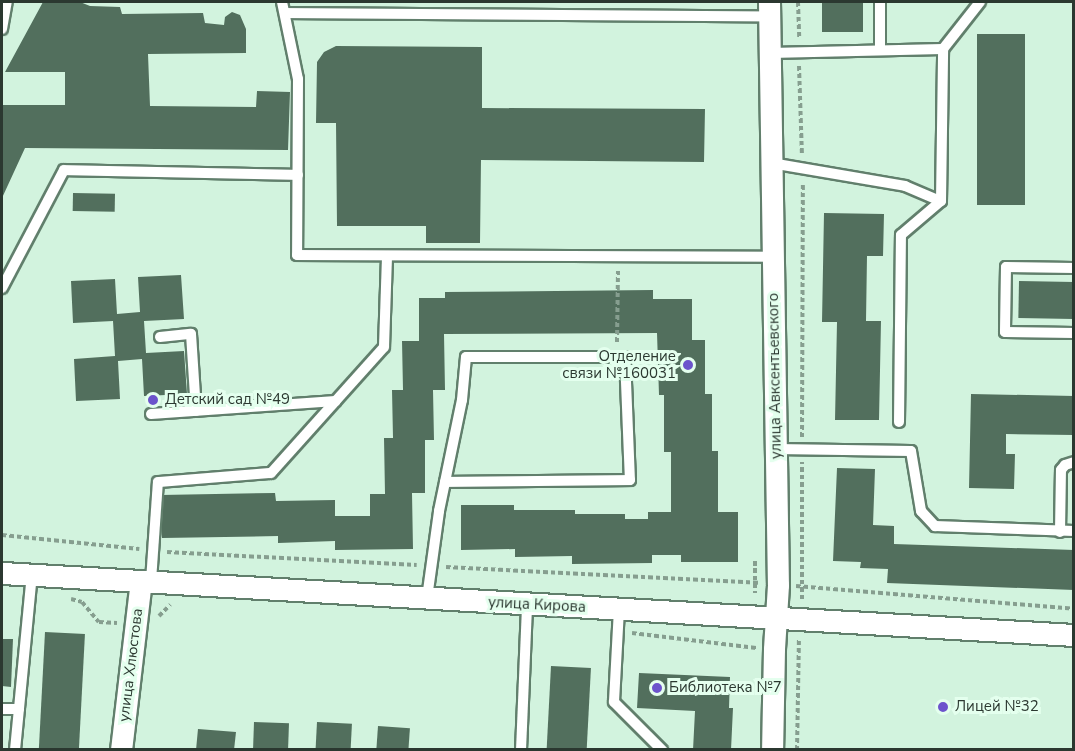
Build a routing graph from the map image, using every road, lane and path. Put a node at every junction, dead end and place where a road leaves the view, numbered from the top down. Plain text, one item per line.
1 (7, 2) edge
2 (798, 2) edge
3 (880, 2) edge
4 (980, 2) edge
5 (284, 7) edge
6 (769, 9) edge
7 (2, 29) edge
8 (943, 49) junction
9 (880, 50) junction
10 (799, 52) junction
11 (770, 53) junction
12 (771, 163) junction
13 (803, 168) junction
14 (298, 175) junction
15 (941, 201) junction
16 (387, 256) junction
17 (619, 257) junction
18 (773, 258) junction
19 (1074, 267) edge
20 (2, 288) edge
21 (1074, 333) edge
22 (160, 337) dead end
23 (616, 358) junction
24 (336, 401) junction
25 (196, 411) junction
26 (151, 414) dead end
27 (899, 422) dead end
28 (776, 449) junction
29 (801, 450) junction
30 (1074, 462) edge
31 (445, 482) junction
32 (1074, 531) edge
33 (1060, 532) junction
34 (2, 535) edge
35 (153, 550) junction
36 (432, 566) junction
37 (2, 573) edge
38 (32, 575) junction
39 (146, 581) junction
40 (778, 585) junction
41 (802, 586) junction
42 (67, 598) dead end
43 (428, 598) junction
44 (176, 603) dead end
45 (527, 604) junction
46 (619, 609) junction
47 (1074, 609) edge
48 (776, 619) junction
49 (800, 620) junction
50 (137, 624) junction
51 (618, 632) junction
52 (1074, 635) edge
53 (774, 649) junction
54 (799, 650) junction
55 (2, 709) edge
56 (19, 709) junction
57 (15, 750) edge
58 (121, 750) edge
59 (521, 750) edge
60 (662, 750) edge
61 (772, 750) edge
62 (797, 750) edge

1 - 7 lane
2 - 10 path
3 - 9 lane
4 - 8 lane
5 - 6 lane
5 - 14 lane
6 - 11 street, улица Авксентьевского
8 - 9 lane
8 - 15 lane
9 - 10 lane
10 - 11 lane
10 - 13 path
11 - 12 street, улица Авксентьевского
12 - 13 lane
12 - 18 street, улица Авксентьевского
13 - 15 lane
13 - 29 path
14 - 16 lane
14 - 20 lane
15 - 27 lane
16 - 17 lane
16 - 24 lane
17 - 18 lane
17 - 23 path
18 - 28 street, улица Авксентьевского
19 - 21 lane
22 - 25 lane
23 - 31 lane
23 - 31 lane
24 - 25 lane
24 - 35 lane
25 - 26 lane
28 - 29 lane
28 - 40 street, улица Авксентьевского
29 - 33 lane
29 - 41 path
30 - 33 lane
31 - 36 lane
32 - 33 lane
34 - 35 path
35 - 36 path
35 - 39 lane
36 - 40 path
36 - 43 lane
37 - 38 street, улица Кирова
38 - 39 street, улица Кирова
38 - 56 lane
39 - 43 street, улица Кирова
39 - 50 street, улица Хлюстова
40 - 41 path
40 - 48 street, улица Авксентьевского
41 - 47 path
41 - 49 path
42 - 50 path
43 - 45 street, улица Кирова
44 - 50 path
45 - 46 street, улица Кирова
45 - 59 lane
46 - 48 street, улица Кирова
46 - 51 lane
48 - 49 street, улица Кирова
48 - 53 street, улица Авксентьевского
49 - 52 street, улица Кирова
49 - 54 path
50 - 58 street, улица Хлюстова
51 - 53 path
51 - 60 lane
53 - 54 path
53 - 61 street, улица Авксентьевского
54 - 62 path
55 - 56 lane
56 - 57 lane

